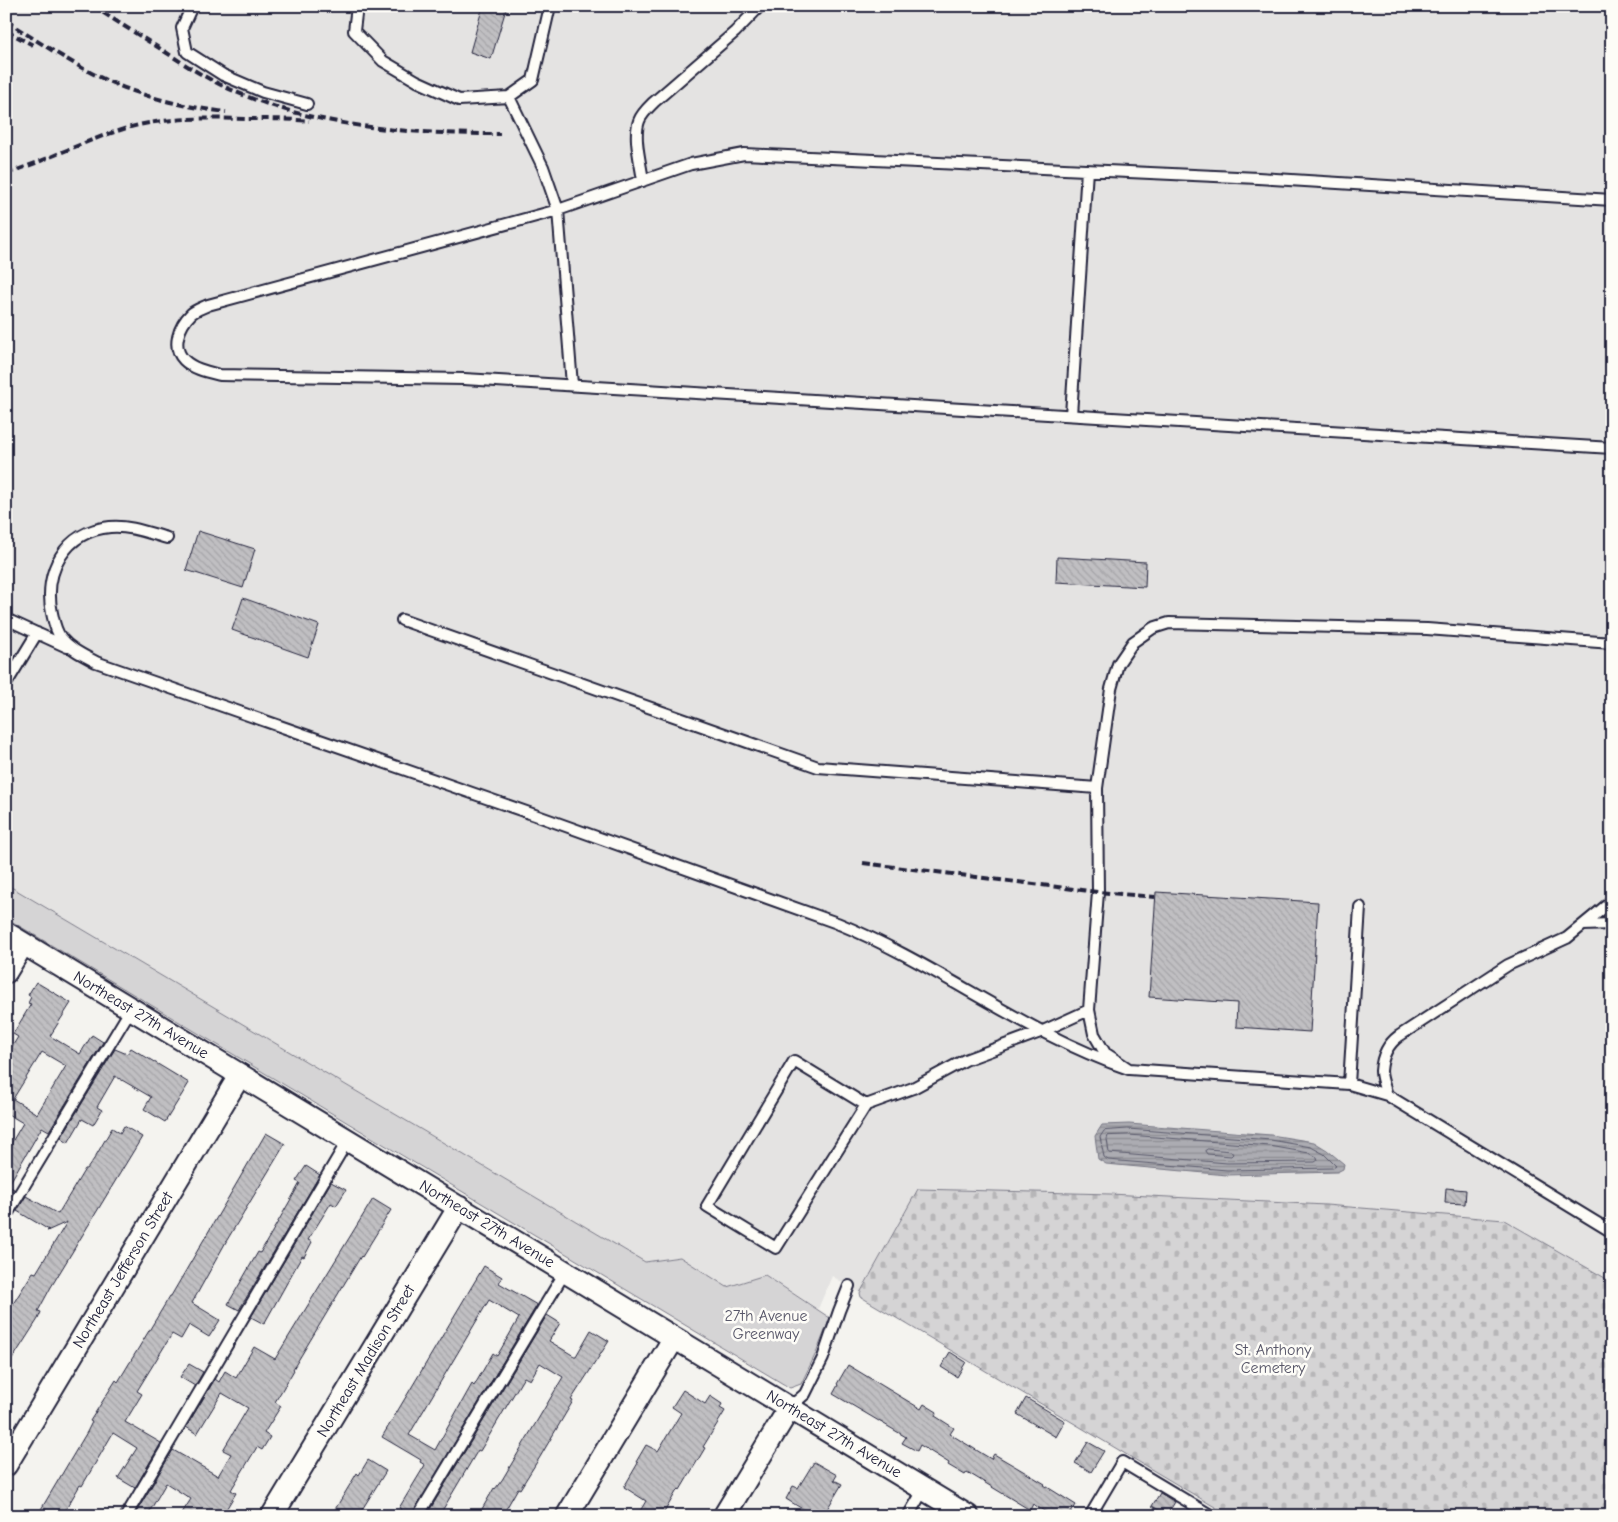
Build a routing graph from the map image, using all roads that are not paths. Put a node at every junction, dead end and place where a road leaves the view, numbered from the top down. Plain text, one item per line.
1 (192, 6) edge
2 (357, 6) edge
3 (550, 6) edge
4 (760, 6) edge
5 (509, 97) junction
6 (307, 104) dead end
7 (1087, 170) junction
8 (643, 181) junction
9 (1612, 200) edge
10 (558, 210) junction
11 (572, 385) junction
12 (1071, 415) junction
13 (1612, 448) edge
14 (167, 538) dead end
15 (6, 619) edge
16 (402, 620) dead end
17 (37, 633) junction
18 (1612, 642) edge
19 (75, 651) junction
20 (6, 684) edge
21 (1097, 788) junction
22 (1612, 901) edge
23 (1360, 907) dead end
24 (1612, 924) edge
25 (1583, 925) junction
26 (15, 938) edge
27 (6, 972) edge
28 (131, 1008) junction
29 (1089, 1010) junction
30 (1044, 1031) junction
31 (1129, 1069) junction
32 (240, 1075) junction
33 (1349, 1084) junction
34 (1386, 1096) junction
35 (866, 1105) junction
36 (348, 1140) junction
37 (459, 1207) junction
38 (6, 1216) edge
39 (1612, 1232) edge
40 (565, 1272) junction
41 (849, 1286) dead end
42 (674, 1338) junction
43 (790, 1407) junction
44 (6, 1465) edge
45 (924, 1488) junction
46 (126, 1516) edge
47 (272, 1516) edge
48 (418, 1516) edge
49 (567, 1516) edge
50 (724, 1516) edge
51 (908, 1516) edge
52 (968, 1516) edge
53 (1090, 1516) edge
54 (1212, 1516) edge

1 - 6 lane
2 - 5 lane
3 - 5 lane
4 - 8 lane
5 - 10 lane
7 - 8 lane
7 - 9 lane
7 - 12 lane
8 - 10 lane
10 - 11 lane
10 - 11 lane
11 - 12 lane
12 - 13 lane
14 - 19 lane
15 - 17 lane
16 - 21 lane
17 - 19 lane
17 - 20 lane
18 - 21 lane
19 - 30 lane
21 - 29 lane
22 - 25 lane
23 - 33 lane
24 - 25 lane
25 - 34 lane
26 - 27 street
26 - 28 street, Northeast 27th Avenue
28 - 32 street, Northeast 27th Avenue
28 - 38 lane
29 - 30 lane
29 - 31 lane
30 - 31 lane
30 - 35 lane
31 - 33 lane
32 - 36 street, Northeast 27th Avenue
32 - 44 street, Northeast Jefferson Street
33 - 34 lane
34 - 39 lane
35 - 35 lane
36 - 37 street, Northeast 27th Avenue
36 - 46 lane
37 - 40 street, Northeast 27th Avenue
37 - 47 street, Northeast Madison Street
40 - 42 street, Northeast 27th Avenue
40 - 48 lane
41 - 43 lane
42 - 43 street, Northeast 27th Avenue
42 - 49 street
43 - 45 street, Northeast 27th Avenue
43 - 50 street
45 - 51 lane
45 - 52 street, Northeast 27th Avenue
53 - 54 lane

